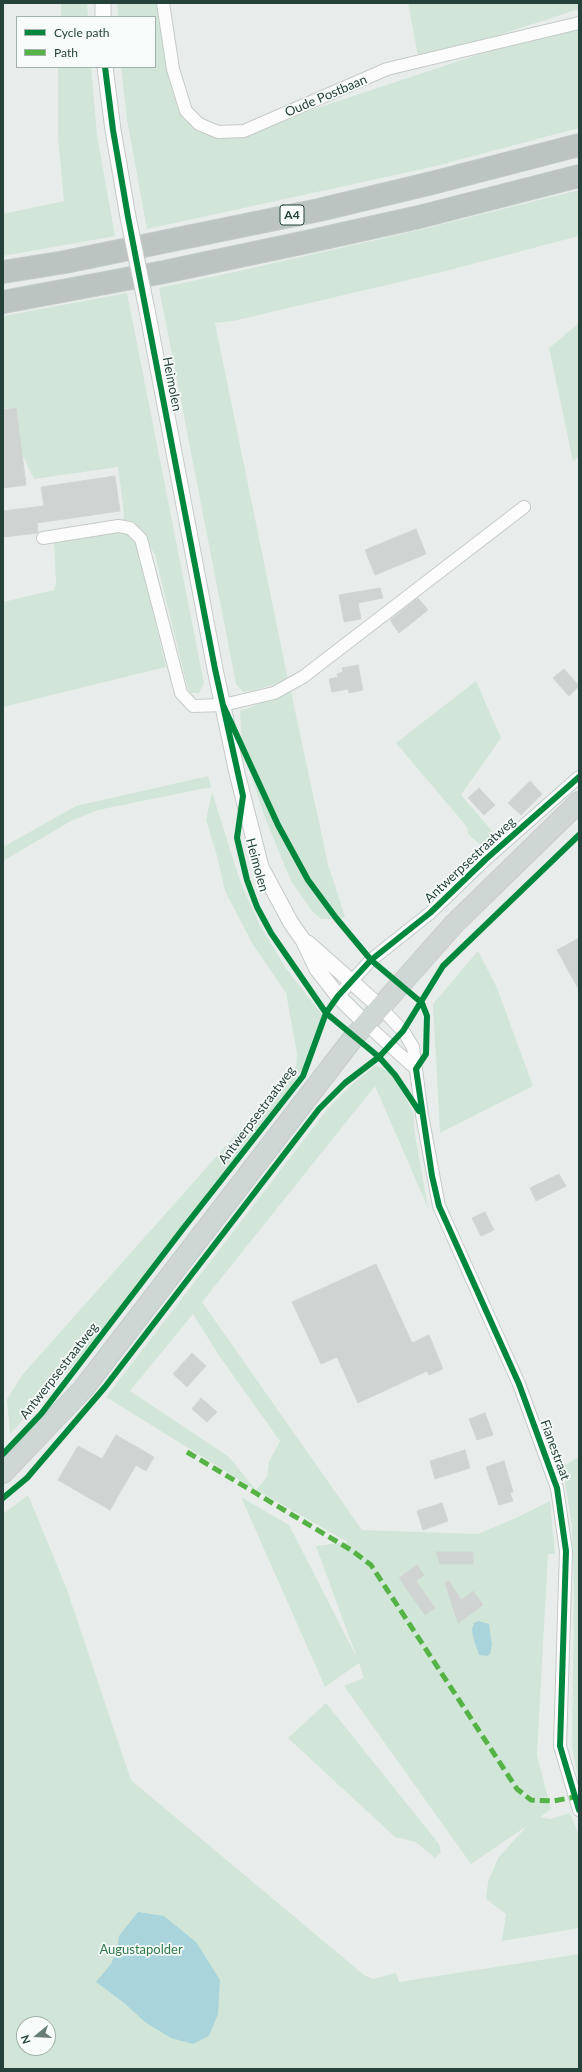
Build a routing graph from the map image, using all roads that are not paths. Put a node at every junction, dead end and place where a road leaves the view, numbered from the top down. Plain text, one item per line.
1 (102, 3) edge
2 (164, 3) edge
3 (102, 16) edge
4 (579, 23) edge
5 (105, 68) edge
6 (579, 145) edge
7 (579, 176) edge
8 (3, 272) edge
9 (3, 302) edge
10 (524, 507) dead end
11 (43, 538) dead end
12 (223, 705) junction
13 (579, 777) edge
14 (579, 802) edge
15 (303, 940) junction
16 (351, 981) junction
17 (338, 996) junction
18 (380, 1007) junction
19 (366, 1024) junction
20 (416, 1069) junction
21 (3, 1474) edge
22 (579, 1810) edge

1 - 3 street
2 - 4 street, Oude Postbaan
5 - 12 street, Heimolen, bridge
6 - 8 highway, A4
7 - 9 highway, A4
10 - 12 street
11 - 12 street
12 - 15 street, Heimolen
13 - 16 street, Antwerpsestraatweg
14 - 18 main road, Antwerpsestraatweg
15 - 16 street, Heimolen
15 - 17 street, Heimolen
16 - 17 street, Antwerpsestraatweg
16 - 18 street, Heimolen
17 - 19 street, Heimolen
18 - 19 main road, Antwerpsestraatweg
18 - 20 street, Fianestraat
19 - 20 street
19 - 21 main road, Antwerpsestraatweg
20 - 22 street, Fianestraat

